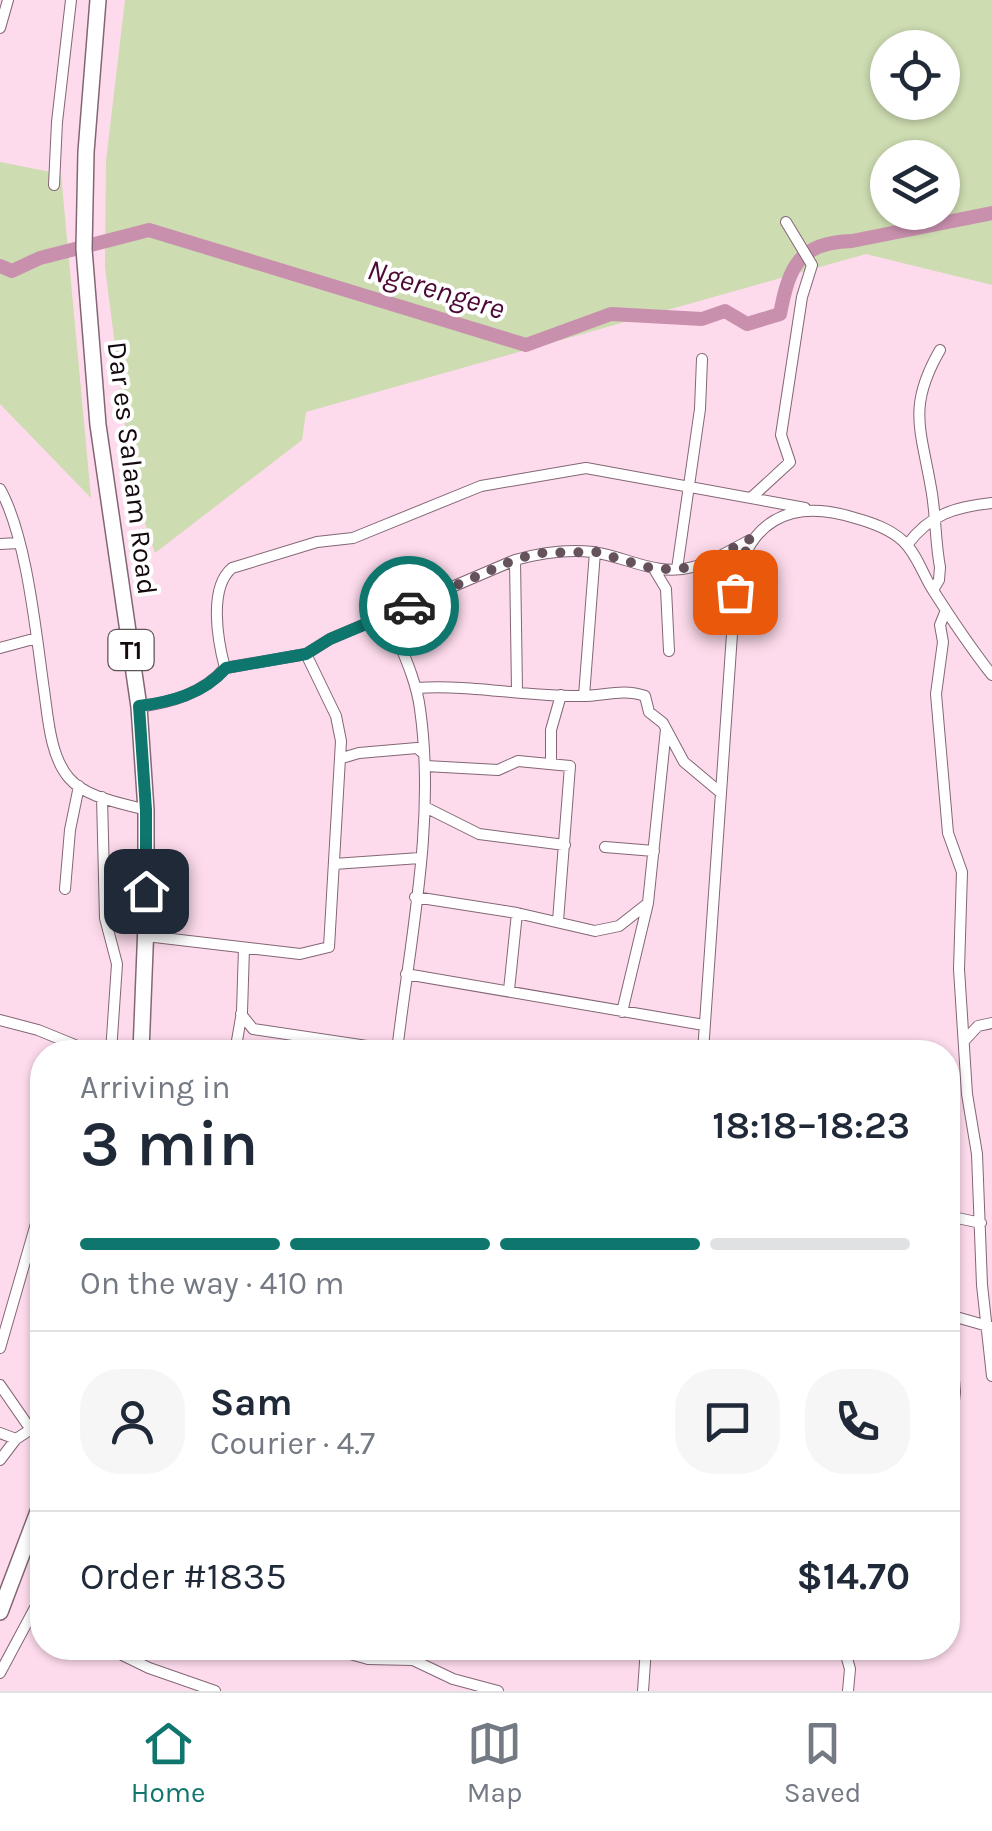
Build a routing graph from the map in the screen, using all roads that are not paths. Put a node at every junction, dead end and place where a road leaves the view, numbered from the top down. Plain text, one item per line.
1 (8, 0) edge
2 (71, 0) edge
3 (98, 0) edge
4 (0, 28) edge
5 (54, 185) dead end
6 (786, 222) dead end
7 (940, 350) dead end
8 (702, 359) dead end
9 (687, 484) junction
10 (0, 489) edge
11 (752, 497) junction
12 (992, 502) edge
13 (811, 510) junction
14 (934, 518) junction
15 (752, 538) junction
16 (19, 543) junction
17 (0, 544) edge
18 (908, 545) junction
19 (596, 552) junction
20 (514, 560) junction
21 (654, 569) junction
22 (677, 569) junction
23 (932, 590) junction
24 (946, 610) junction
25 (388, 615) junction
26 (37, 638) junction
27 (0, 648) edge
28 (669, 651) dead end
29 (306, 654) junction
30 (987, 660) edge
31 (226, 668) junction
32 (992, 676) edge
33 (416, 688) junction
34 (516, 690) junction
35 (560, 695) junction
36 (584, 696) junction
37 (139, 706) junction
38 (666, 728) junction
39 (424, 754) junction
40 (342, 758) junction
41 (551, 762) junction
42 (426, 766) junction
43 (80, 786) junction
44 (721, 792) junction
45 (102, 797) junction
46 (425, 807) junction
47 (146, 810) junction
48 (565, 844) junction
49 (606, 847) dead end
50 (654, 851) junction
51 (420, 858) junction
52 (334, 864) junction
53 (65, 889) dead end
54 (415, 896) junction
55 (648, 904) junction
56 (518, 913) junction
57 (558, 920) junction
58 (146, 936) junction
59 (244, 948) junction
60 (406, 974) junction
61 (508, 990) junction
62 (622, 1012) junction
63 (241, 1014) junction
64 (0, 1020) edge
65 (992, 1024) edge
66 (704, 1025) junction
67 (63, 1040) edge
68 (112, 1040) edge
69 (142, 1040) edge
70 (237, 1040) edge
71 (301, 1040) edge
72 (403, 1040) edge
73 (703, 1040) edge
74 (964, 1041) junction
75 (990, 1150) dead end
76 (977, 1154) junction
77 (960, 1219) edge
78 (981, 1223) junction
79 (30, 1244) edge
80 (960, 1316) edge
81 (989, 1327) edge
82 (0, 1348) edge
83 (992, 1376) edge
84 (0, 1385) edge
85 (30, 1424) edge
86 (0, 1433) edge
87 (30, 1433) edge
88 (16, 1440) junction
89 (0, 1460) edge
90 (30, 1533) edge
91 (0, 1612) edge
92 (30, 1620) edge
93 (133, 1660) edge
94 (423, 1660) edge
95 (645, 1660) edge
96 (847, 1660) edge
97 (0, 1673) edge
98 (214, 1691) edge
99 (498, 1691) edge
100 (643, 1691) edge
101 (848, 1691) edge

1 - 4 street
2 - 5 street
3 - 37 highway, Dar es Salaam Road / T1
6 - 11 street
7 - 14 street
8 - 9 street
9 - 11 street
9 - 22 street
9 - 31 street
10 - 16 street
11 - 13 street
12 - 14 street
13 - 15 street
13 - 18 street
14 - 18 street
14 - 23 street
15 - 22 street
15 - 44 street
16 - 17 street
16 - 26 street
18 - 23 street
19 - 20 street
19 - 21 street
19 - 36 street
20 - 25 street
20 - 34 street
21 - 22 street
21 - 28 street
23 - 24 street
24 - 30 street
24 - 74 street
25 - 29 street
25 - 33 street
26 - 27 street
26 - 43 street
29 - 31 street
29 - 40 street
30 - 32 street
31 - 37 street
33 - 34 street
33 - 39 street
34 - 35 street
35 - 36 street
35 - 41 street
36 - 38 street
37 - 47 highway, Dar es Salaam Road / T1
38 - 44 street
38 - 50 street
39 - 40 street
39 - 42 street
40 - 52 street
41 - 42 street
41 - 48 street
42 - 46 street
43 - 45 street
43 - 53 street
44 - 66 street
45 - 47 street
45 - 68 street
46 - 48 street
46 - 51 street
47 - 58 highway, Dar es Salaam Road / T1
48 - 57 street
49 - 50 street
50 - 55 street
51 - 52 street
51 - 54 street
52 - 59 street
54 - 56 street
54 - 60 street
55 - 57 street
55 - 62 street
56 - 57 street
56 - 61 street
58 - 59 street
58 - 69 highway, Dar es Salaam Road / T1
59 - 63 street
60 - 61 street
60 - 72 street
61 - 62 street
62 - 66 street
63 - 70 street
63 - 71 street
64 - 67 street
65 - 74 street
66 - 73 street
74 - 76 street
75 - 76 street
76 - 78 street
77 - 78 street
78 - 81 street
79 - 82 street
80 - 81 street
81 - 83 street
84 - 85 street
86 - 88 street
87 - 88 street
88 - 89 street
90 - 91 highway
92 - 97 street
93 - 98 street
94 - 99 street
95 - 100 street
96 - 101 street

